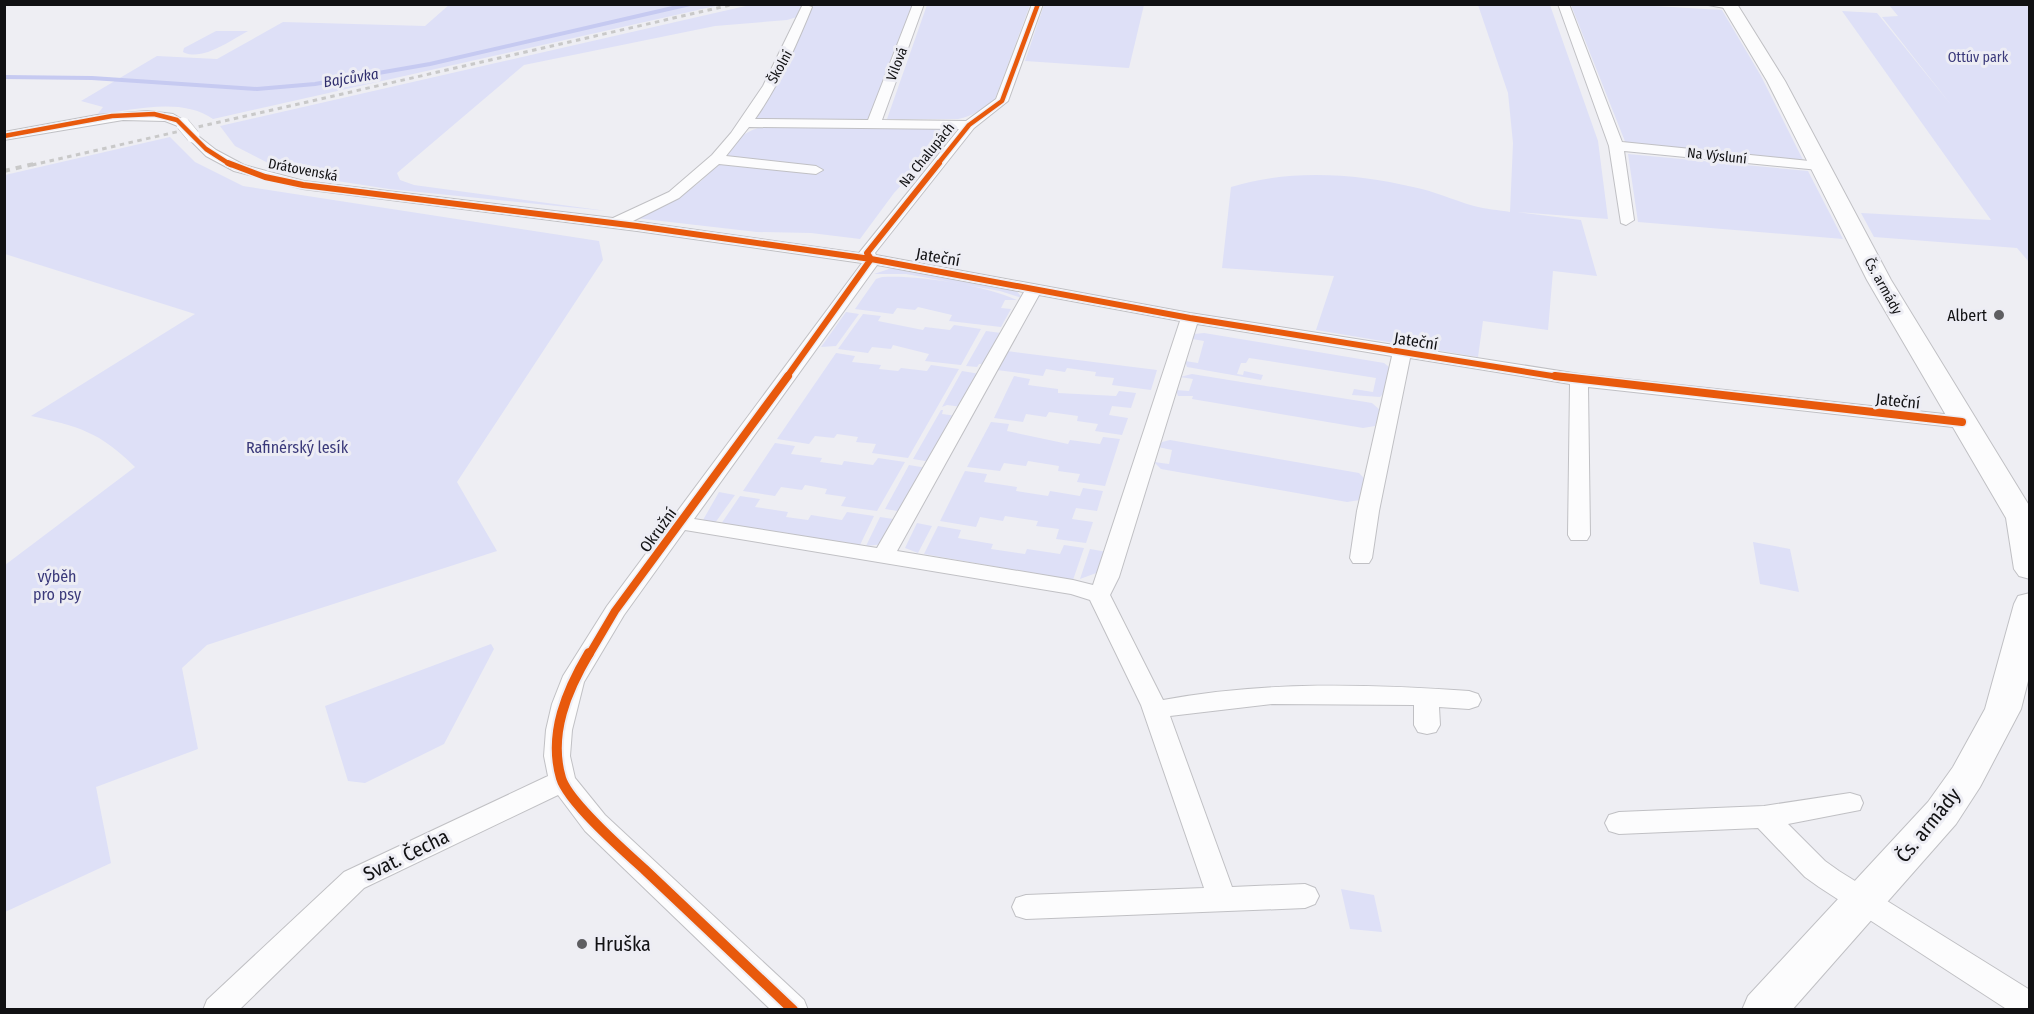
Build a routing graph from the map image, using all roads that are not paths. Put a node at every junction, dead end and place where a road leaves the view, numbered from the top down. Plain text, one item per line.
1 (919, 4) edge
2 (1038, 4) edge
3 (1563, 4) edge
4 (1707, 4) edge
5 (1730, 5) edge
6 (806, 7) dead end
7 (746, 123) junction
8 (874, 123) junction
9 (969, 125) junction
10 (4, 136) edge
11 (1616, 146) junction
12 (714, 159) junction
13 (1819, 166) junction
14 (816, 170) dead end
15 (1626, 220) dead end
16 (616, 223) junction
17 (871, 259) junction
18 (1035, 288) junction
19 (1190, 318) junction
20 (1402, 352) junction
21 (1579, 380) junction
22 (1962, 422) junction
23 (2025, 518) edge
24 (680, 523) junction
25 (1580, 535) dead end
26 (884, 556) junction
27 (1361, 558) dead end
28 (2030, 569) edge
29 (1100, 595) junction
30 (2030, 604) edge
31 (1426, 697) junction
32 (1469, 700) dead end
33 (1155, 710) junction
34 (1428, 725) dead end
35 (562, 781) junction
36 (1850, 803) dead end
37 (1764, 817) junction
38 (1619, 823) dead end
39 (1305, 896) dead end
40 (1222, 898) junction
41 (1863, 901) junction
42 (1026, 907) dead end
43 (2030, 1007) edge
44 (218, 1010) edge
45 (793, 1010) edge
46 (1764, 1010) edge

1 - 8 street, Vilová
2 - 9 street, Na Chalupách
3 - 11 street
4 - 5 street
5 - 13 main road, Čs. armády
6 - 7 street, Školní
7 - 8 street
7 - 12 street, Školní
8 - 9 street, Na Chalupách
9 - 17 street, Na Chalupách
10 - 16 street, Drátovenská, bridge
11 - 13 street, Na Výsluní
11 - 15 street
12 - 14 street
12 - 16 street, Školní
13 - 22 main road, Čs. armády
16 - 17 street
17 - 18 street, Jateční
17 - 24 street, Okružní
18 - 19 street, Jateční
18 - 26 street
19 - 20 street, Jateční
19 - 29 street
20 - 21 street, Jateční
20 - 27 street
21 - 22 street, Jateční
21 - 25 street
22 - 23 main road, Čs. armády
23 - 28 main road, Čs. armády
24 - 26 street
24 - 35 street, Okružní
26 - 29 street
29 - 33 street
30 - 41 main road, Čs. armády
31 - 32 street
31 - 33 street
31 - 34 street
33 - 40 street
35 - 44 street, Svat. Čecha
35 - 45 street
36 - 37 street
37 - 38 street
37 - 41 street
39 - 40 street
40 - 42 street
41 - 43 street
41 - 46 main road, Čs. armády

